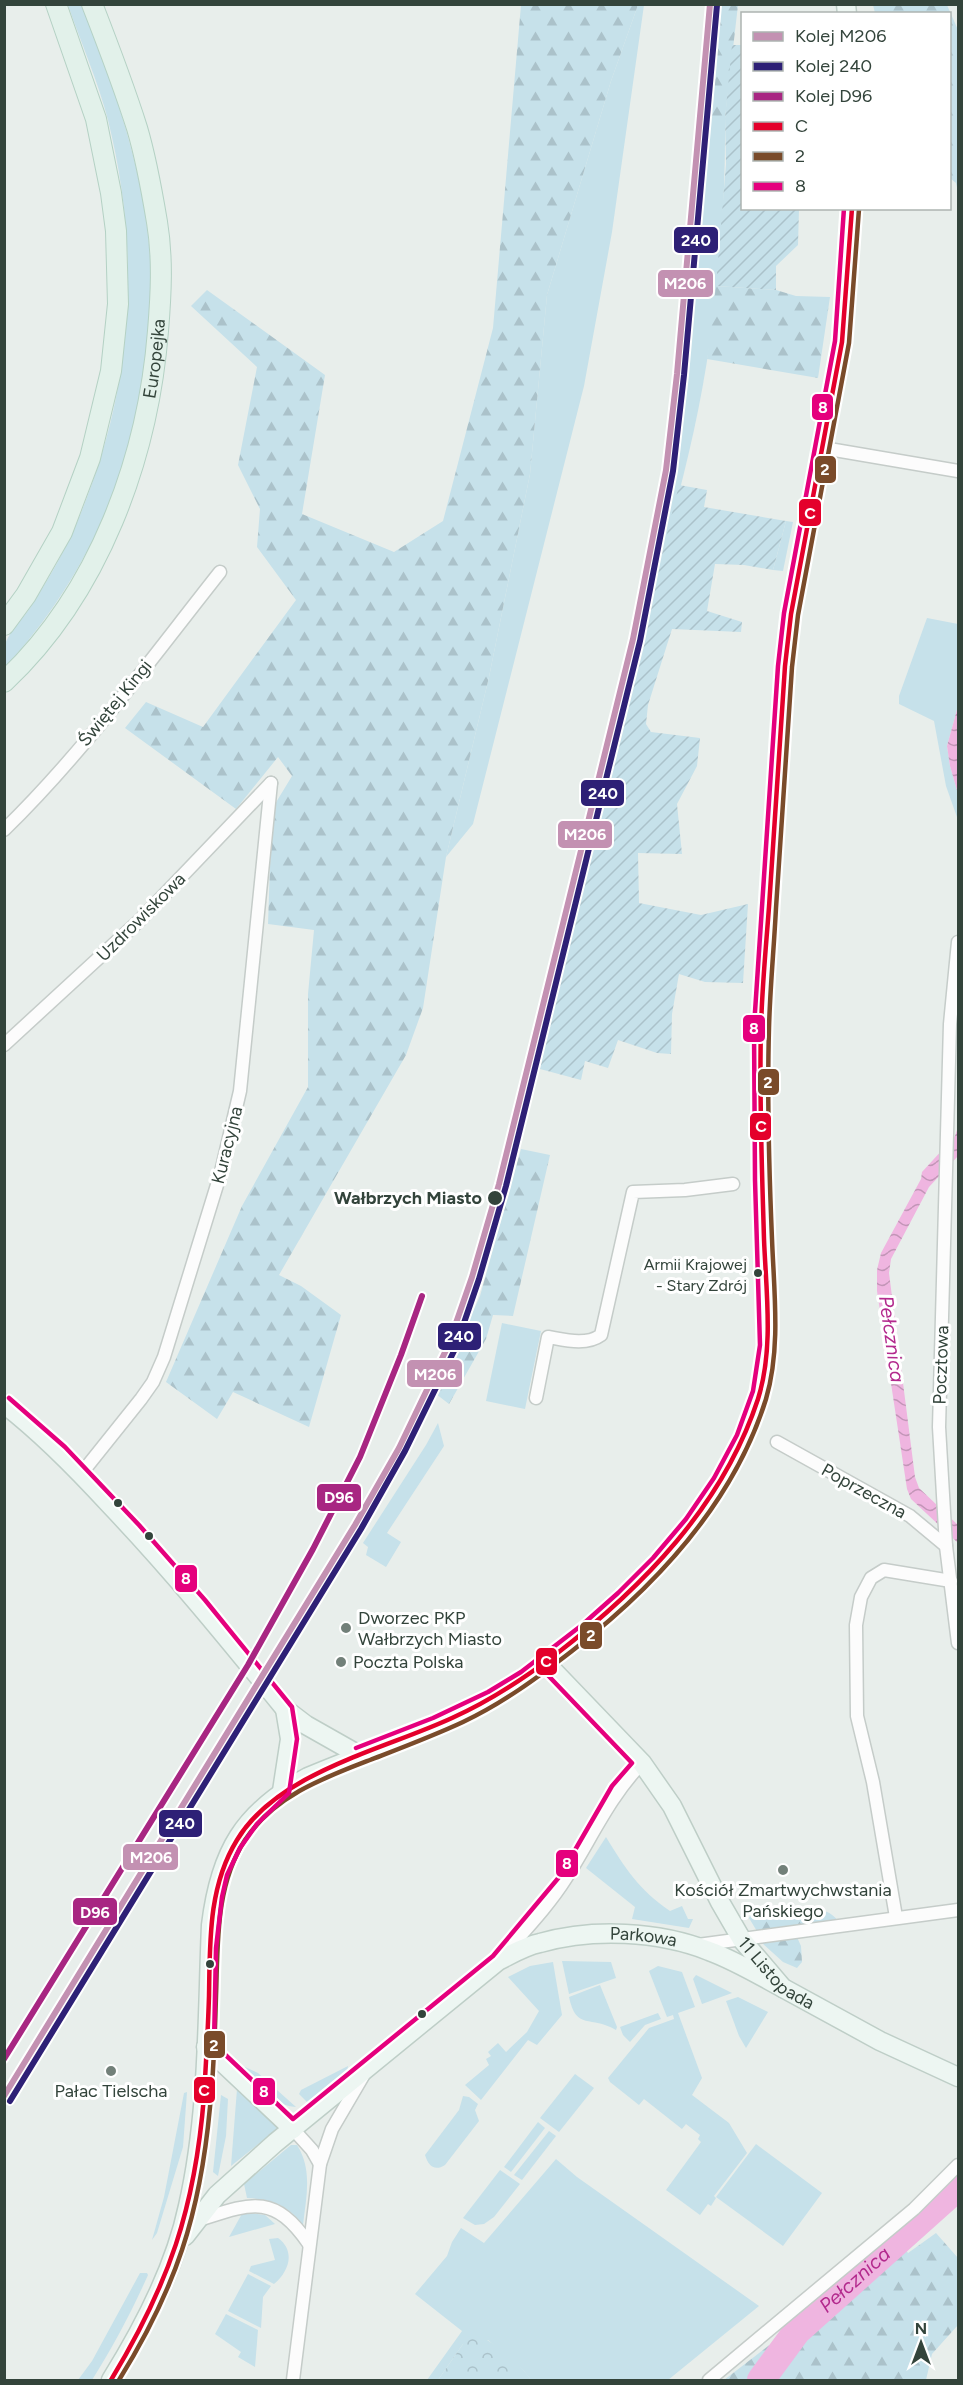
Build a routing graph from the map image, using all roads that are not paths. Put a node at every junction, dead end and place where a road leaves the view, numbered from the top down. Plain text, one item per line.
1 (56, 4) edge
2 (92, 4) edge
3 (852, 210) edge
4 (823, 448) junction
5 (958, 471) edge
6 (220, 572) dead end
7 (4, 625) edge
8 (4, 682) edge
9 (272, 783) joint
10 (4, 830) edge
11 (958, 942) edge
12 (4, 1045) edge
13 (953, 1161) edge
14 (733, 1184) dead end
15 (536, 1398) dead end
16 (4, 1404) edge
17 (777, 1442) dead end
18 (81, 1474) junction
19 (946, 1542) junction
20 (951, 1581) junction
21 (958, 1643) edge
22 (545, 1662) junction
23 (285, 1709) junction
24 (359, 1755) junction
25 (642, 1763) junction
26 (282, 1791) junction
27 (958, 1910) edge
28 (896, 1917) junction
29 (742, 1940) junction
30 (692, 1945) junction
31 (498, 1961) junction
32 (783, 1988) junction
33 (206, 2047) junction
34 (366, 2070) junction
35 (958, 2077) edge
36 (293, 2129) junction
37 (320, 2164) junction
38 (958, 2165) edge
39 (195, 2221) junction
40 (309, 2244) junction
41 (175, 2250) junction
42 (111, 2380) edge
43 (292, 2380) edge
44 (709, 2380) edge

1 - 7 main road
2 - 8 main road, Europejka
3 - 4 main road
4 - 5 street
4 - 22 main road
6 - 10 street, Świętej Kingi
9 - 12 street, Uzdrowiskowa
9 - 18 street, Kuracyjna
11 - 13 street, Pocztowa
13 - 19 street, Pocztowa
14 - 15 street
16 - 18 main road
17 - 19 street, Poprzeczna
18 - 23 main road
19 - 20 street, Pocztowa
20 - 21 street, Pocztowa
20 - 28 street
22 - 24 main road
22 - 25 main road, 11 Listopada
23 - 24 main road
23 - 26 main road
24 - 26 main road
25 - 29 main road, 11 Listopada
25 - 31 street, Parkowa
26 - 33 main road
27 - 28 street
28 - 29 street
29 - 30 street
29 - 32 main road, 11 Listopada
30 - 31 main road, Parkowa
30 - 32 main road, Parkowa
31 - 34 main road, Parkowa
32 - 35 main road, 11 Listopada
33 - 36 main road
33 - 41 main road
34 - 36 main road, Parkowa
34 - 37 street
36 - 37 street
36 - 39 main road, Parkowa
37 - 40 street
38 - 44 street
39 - 40 street
39 - 41 main road, Parkowa
40 - 43 street
41 - 42 main road

